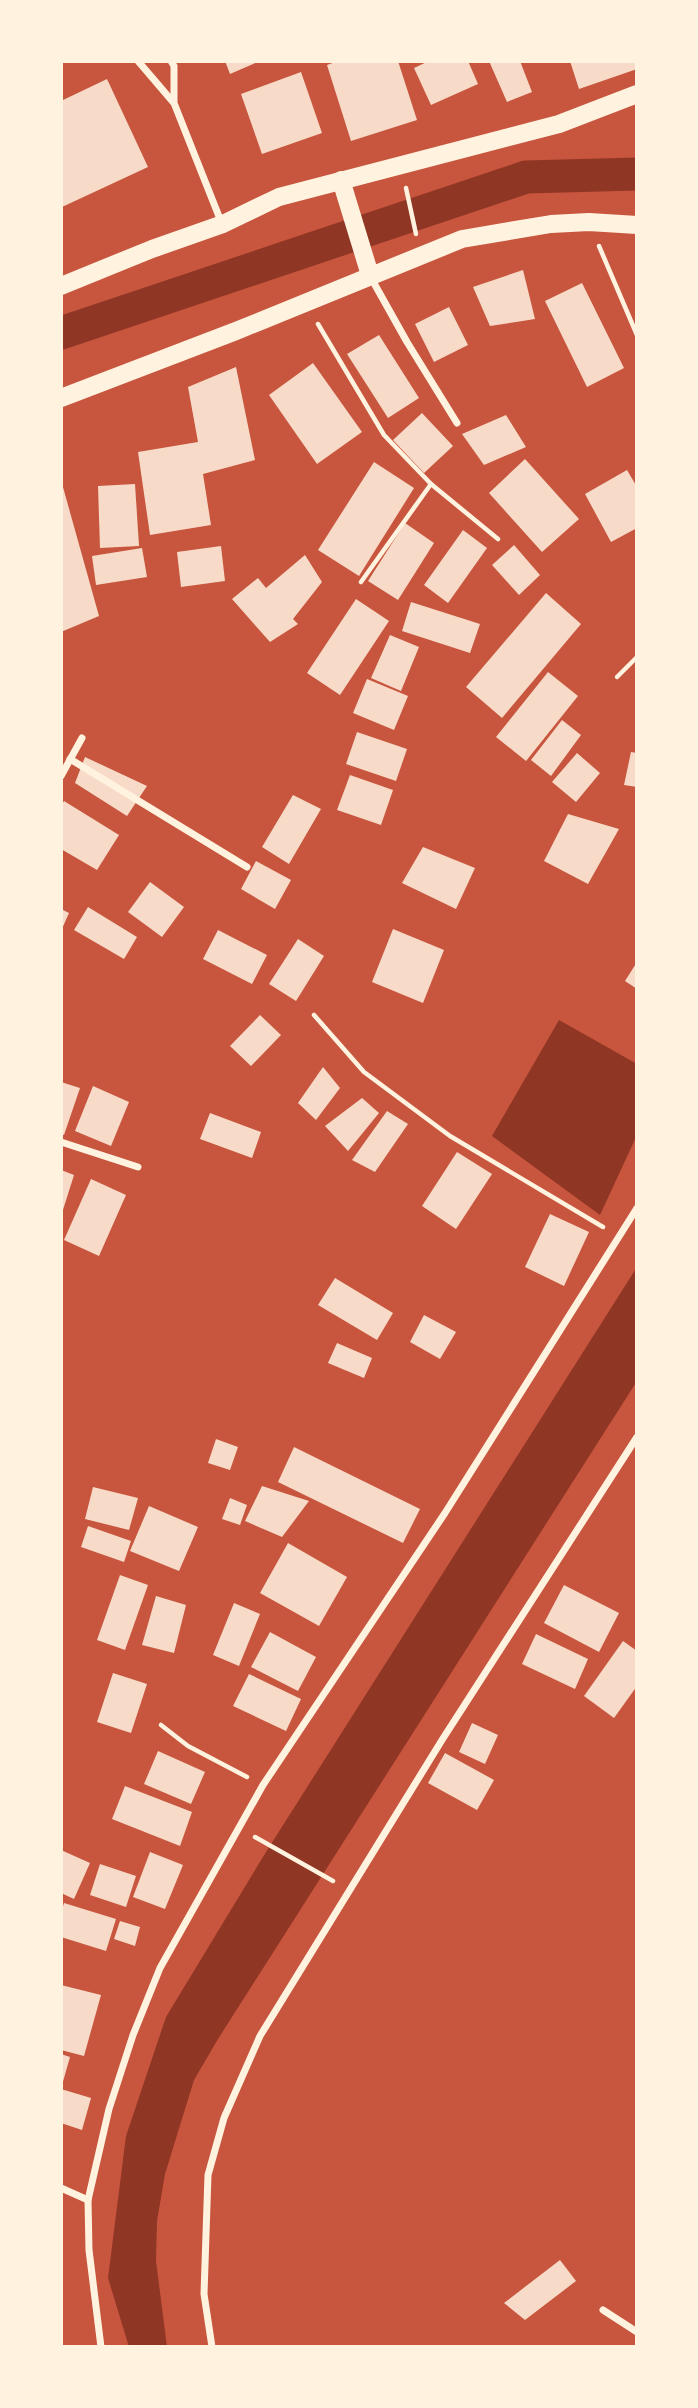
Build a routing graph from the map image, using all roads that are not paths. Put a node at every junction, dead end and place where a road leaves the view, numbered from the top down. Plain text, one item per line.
1 (138, 61) edge
2 (172, 61) edge
3 (637, 94) edge
4 (174, 103) junction
5 (341, 180) junction
6 (223, 224) junction
7 (637, 225) edge
8 (370, 275) junction
9 (61, 286) edge
10 (61, 398) edge
11 (457, 424) dead end
12 (82, 738) dead end
13 (70, 759) junction
14 (61, 776) edge
15 (247, 867) dead end
16 (61, 1142) edge
17 (138, 1167) dead end
18 (637, 1208) edge
19 (637, 1437) edge
20 (61, 2188) edge
21 (88, 2200) junction
22 (603, 2309) dead end
23 (637, 2332) edge
24 (102, 2347) edge
25 (212, 2347) edge

1 - 4 street
2 - 4 street
3 - 5 main road
4 - 6 street
5 - 6 main road
5 - 8 main road
6 - 9 main road
7 - 8 main road
8 - 10 main road
8 - 11 street
12 - 13 street
13 - 14 street
13 - 15 street
16 - 17 street
18 - 21 street
19 - 25 street
20 - 21 street
21 - 24 street
22 - 23 street

